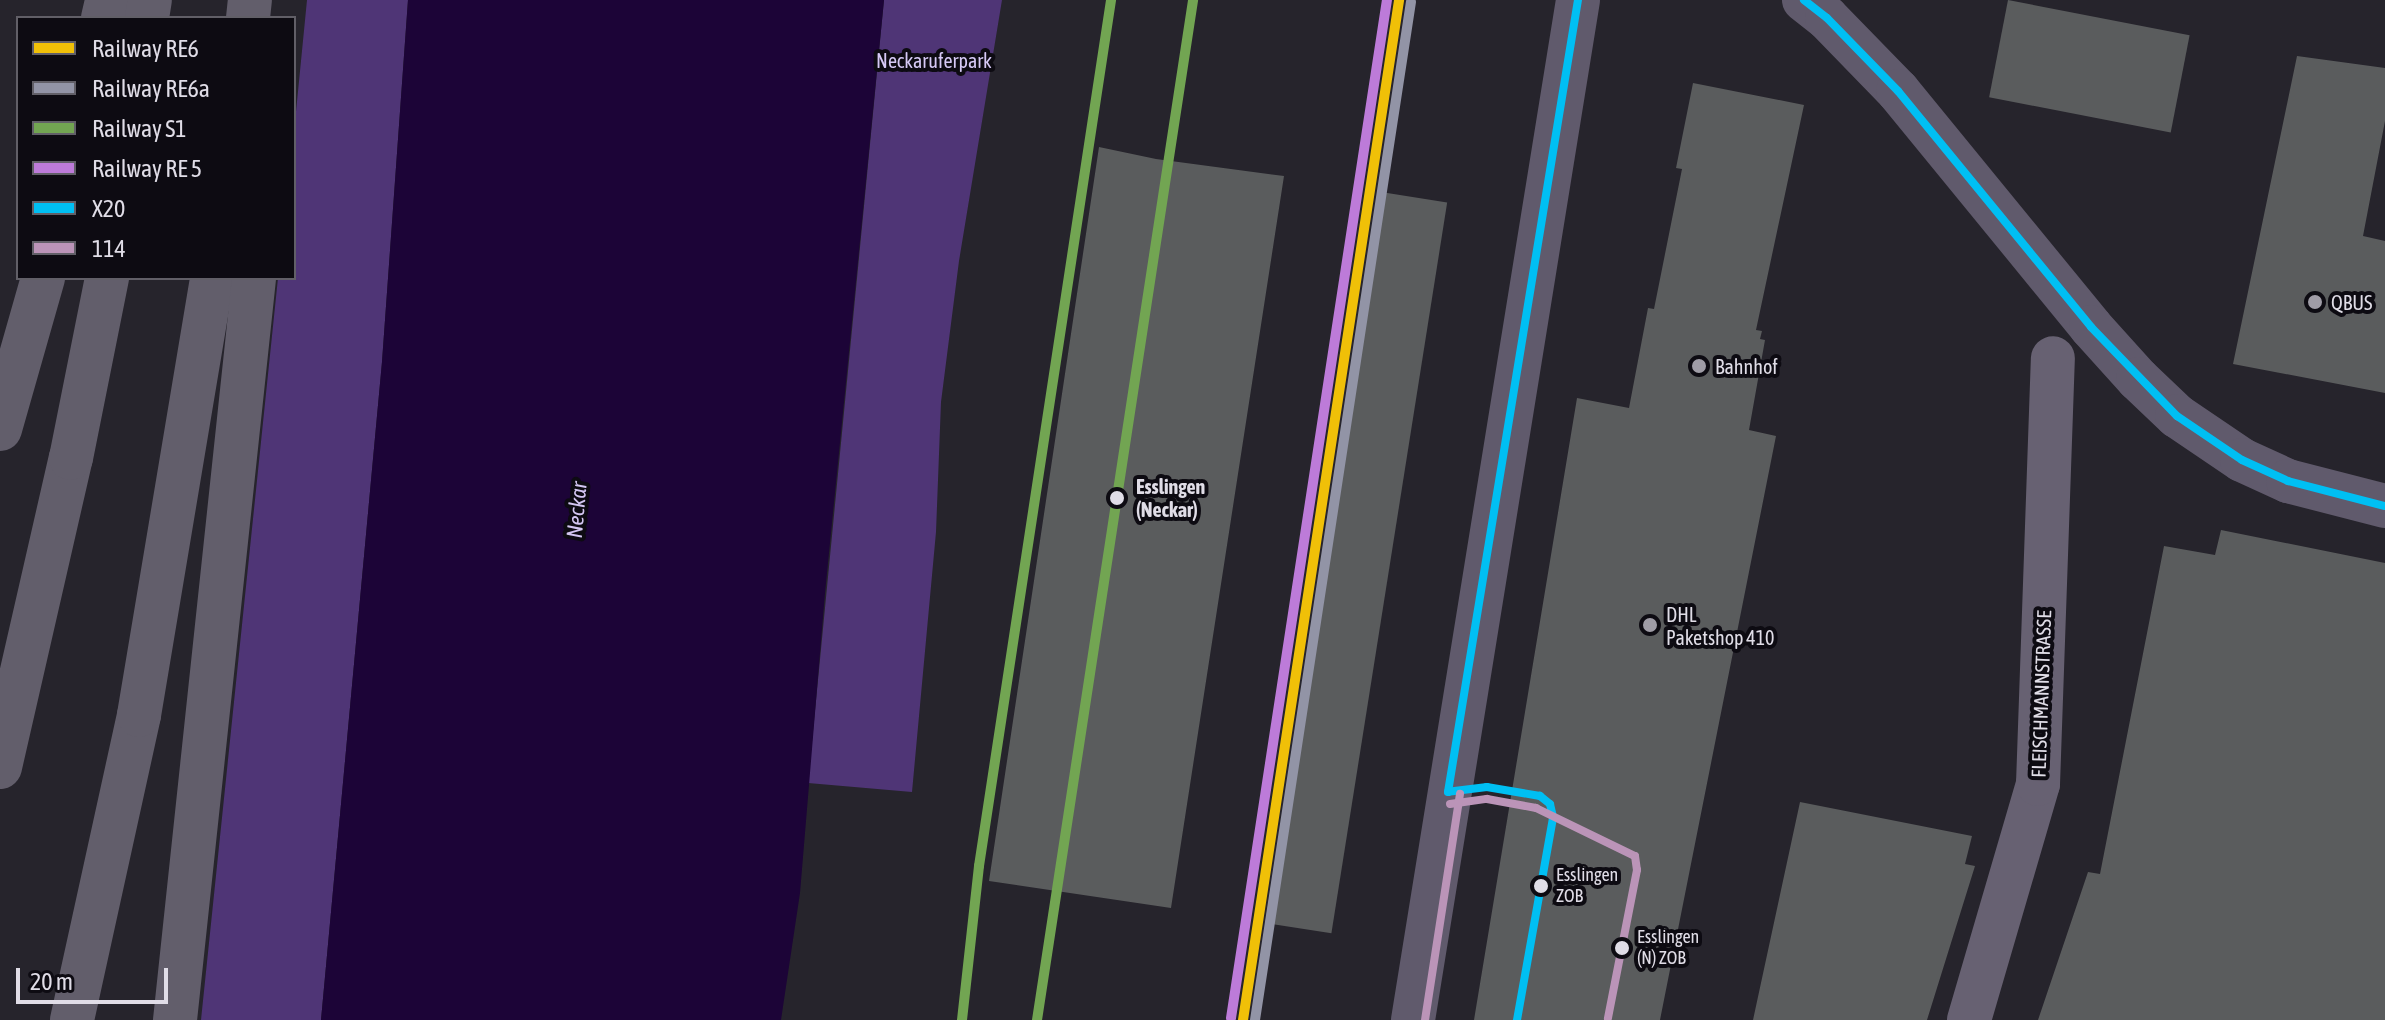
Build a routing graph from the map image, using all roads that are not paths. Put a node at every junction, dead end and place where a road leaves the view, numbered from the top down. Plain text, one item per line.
1 (1578, 0) edge
2 (1804, 0) edge
3 (42, 280) edge
4 (107, 280) edge
5 (212, 280) edge
6 (254, 280) edge
7 (2053, 358) dead end
8 (0, 429) edge
9 (2385, 506) edge
10 (0, 767) edge
11 (72, 1020) edge
12 (175, 1020) edge
13 (1413, 1020) edge
14 (1969, 1020) edge

1 - 13 main road
2 - 9 main road
3 - 8 highway
4 - 10 highway
5 - 11 highway
6 - 12 highway
7 - 14 street, FLEISCHMANNSTRASSE

